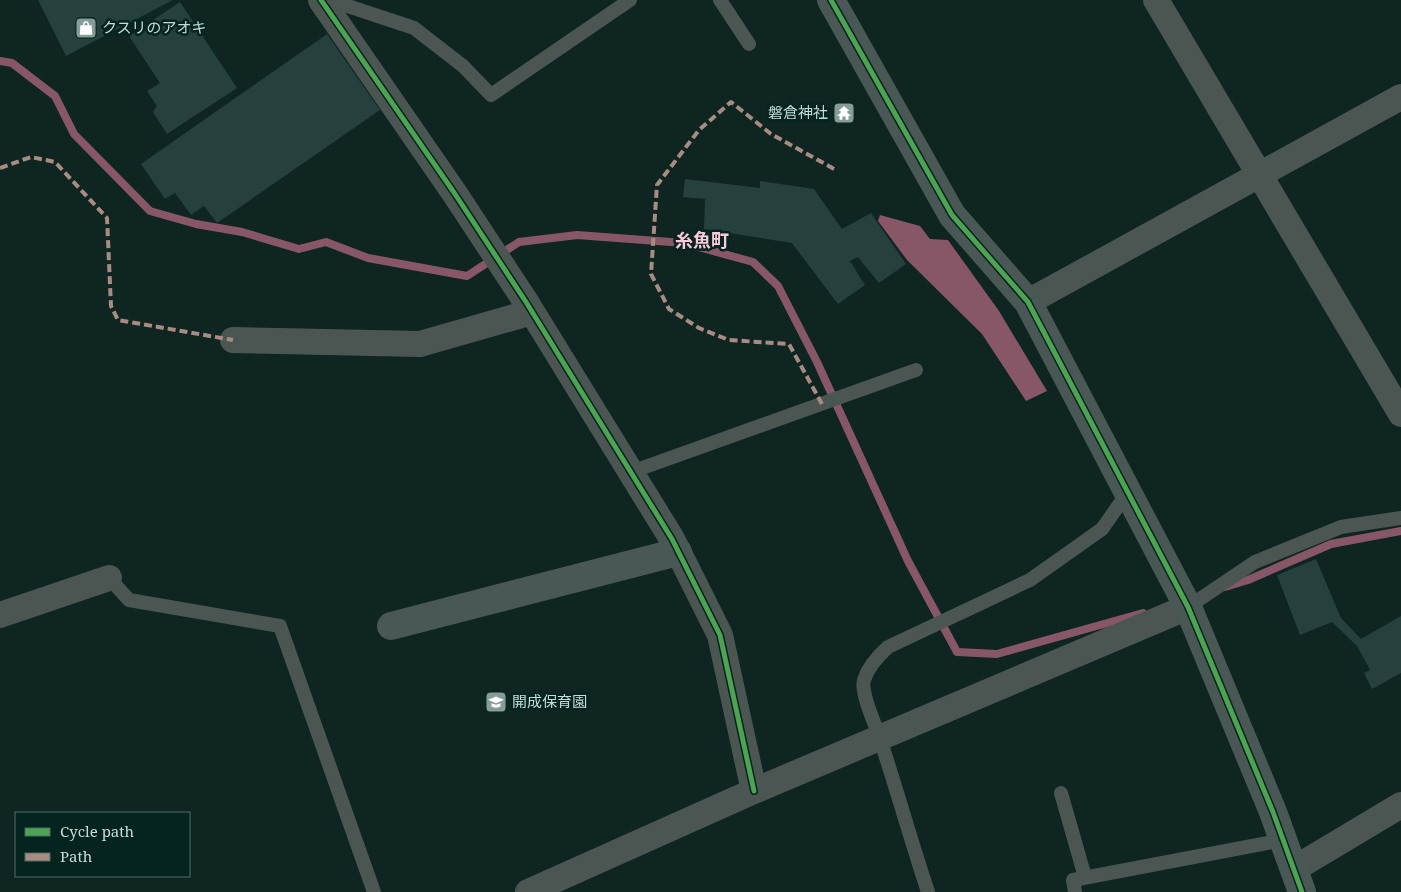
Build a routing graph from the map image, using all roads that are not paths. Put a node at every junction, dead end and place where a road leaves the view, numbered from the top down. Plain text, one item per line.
1 (321, 0) edge
2 (330, 0) edge
3 (630, 0) edge
4 (720, 0) edge
5 (831, 0) edge
6 (1156, 0) edge
7 (749, 44) dead end
8 (1401, 97) edge
9 (1258, 175) junction
10 (1028, 302) junction
11 (532, 312) junction
12 (233, 340) dead end
13 (916, 370) dead end
14 (1401, 414) edge
15 (631, 472) junction
16 (1128, 492) junction
17 (1401, 518) edge
18 (678, 552) junction
19 (109, 578) joint
20 (1188, 607) junction
21 (0, 615) edge
22 (391, 626) dead end
23 (880, 737) junction
24 (754, 791) junction
25 (1061, 793) dead end
26 (1401, 805) edge
27 (1283, 840) junction
28 (1085, 877) junction
29 (1298, 880) edge
30 (374, 892) edge
31 (528, 892) edge
32 (928, 892) edge
33 (1075, 892) edge

1 - 11 street
2 - 3 lane
4 - 7 lane
5 - 10 street
6 - 9 street
8 - 9 street
9 - 10 street
9 - 14 street
10 - 16 street
11 - 12 street
11 - 15 street
13 - 15 lane
15 - 18 street
16 - 20 street
16 - 23 lane
17 - 20 lane
18 - 22 street
18 - 24 street
19 - 21 street
19 - 30 lane
20 - 23 street
20 - 27 street
23 - 24 street
23 - 32 lane
24 - 31 street
25 - 28 lane
26 - 29 street
27 - 28 lane
27 - 29 street
28 - 33 lane

